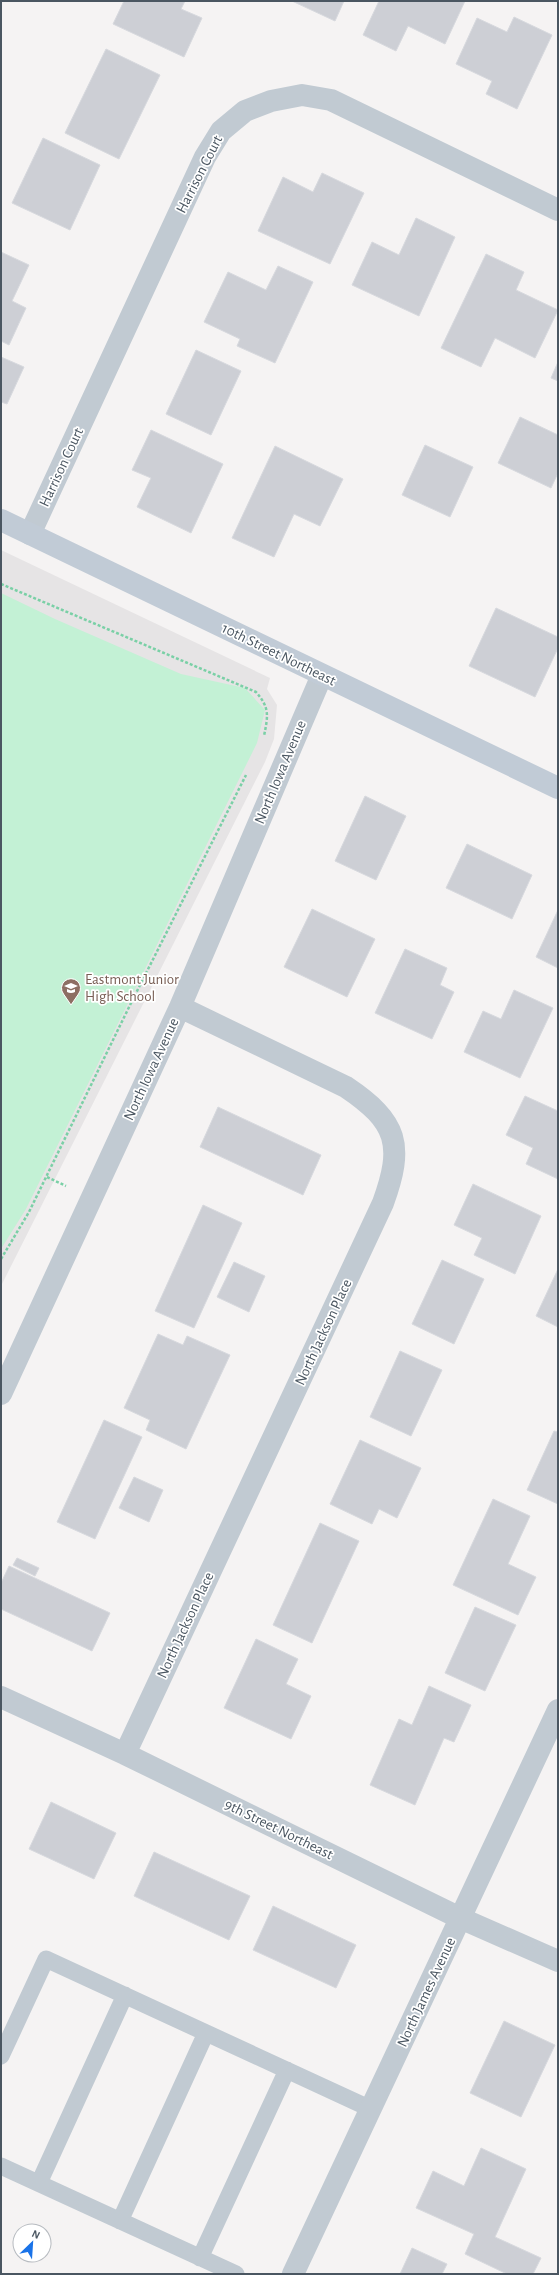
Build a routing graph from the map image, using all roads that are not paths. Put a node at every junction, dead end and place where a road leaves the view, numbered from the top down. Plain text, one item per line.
1 (558, 210) edge
2 (1, 520) edge
3 (30, 534) junction
4 (322, 675) junction
5 (558, 788) edge
6 (180, 1007) junction
7 (1, 1394) edge
8 (1, 1698) edge
9 (558, 1710) edge
10 (125, 1754) junction
11 (460, 1918) junction
12 (558, 1961) edge
13 (125, 1995) junction
14 (206, 2033) junction
15 (1, 2056) edge
16 (287, 2070) junction
17 (371, 2109) junction
18 (1, 2166) edge
19 (39, 2183) junction
20 (120, 2220) junction
21 (200, 2258) junction
22 (236, 2274) edge
23 (293, 2274) edge

1 - 3 street, Harrison Court
2 - 3 main road, 10th Street Northeast
3 - 4 main road, 10th Street Northeast
4 - 5 main road, 10th Street Northeast
4 - 6 street, North Iowa Avenue
6 - 7 street, North Iowa Avenue
6 - 10 street, North Jackson Place
8 - 10 street, 9th Street Northeast
9 - 11 street, North James Avenue
10 - 11 street, 9th Street Northeast
11 - 12 street, 9th Street Northeast
11 - 17 street, North James Avenue
13 - 14 lane
13 - 15 lane
13 - 19 lane
14 - 16 lane
14 - 20 lane
16 - 17 lane
16 - 21 lane
17 - 23 street, North James Avenue
18 - 19 lane
19 - 20 lane
20 - 21 lane
21 - 22 lane

